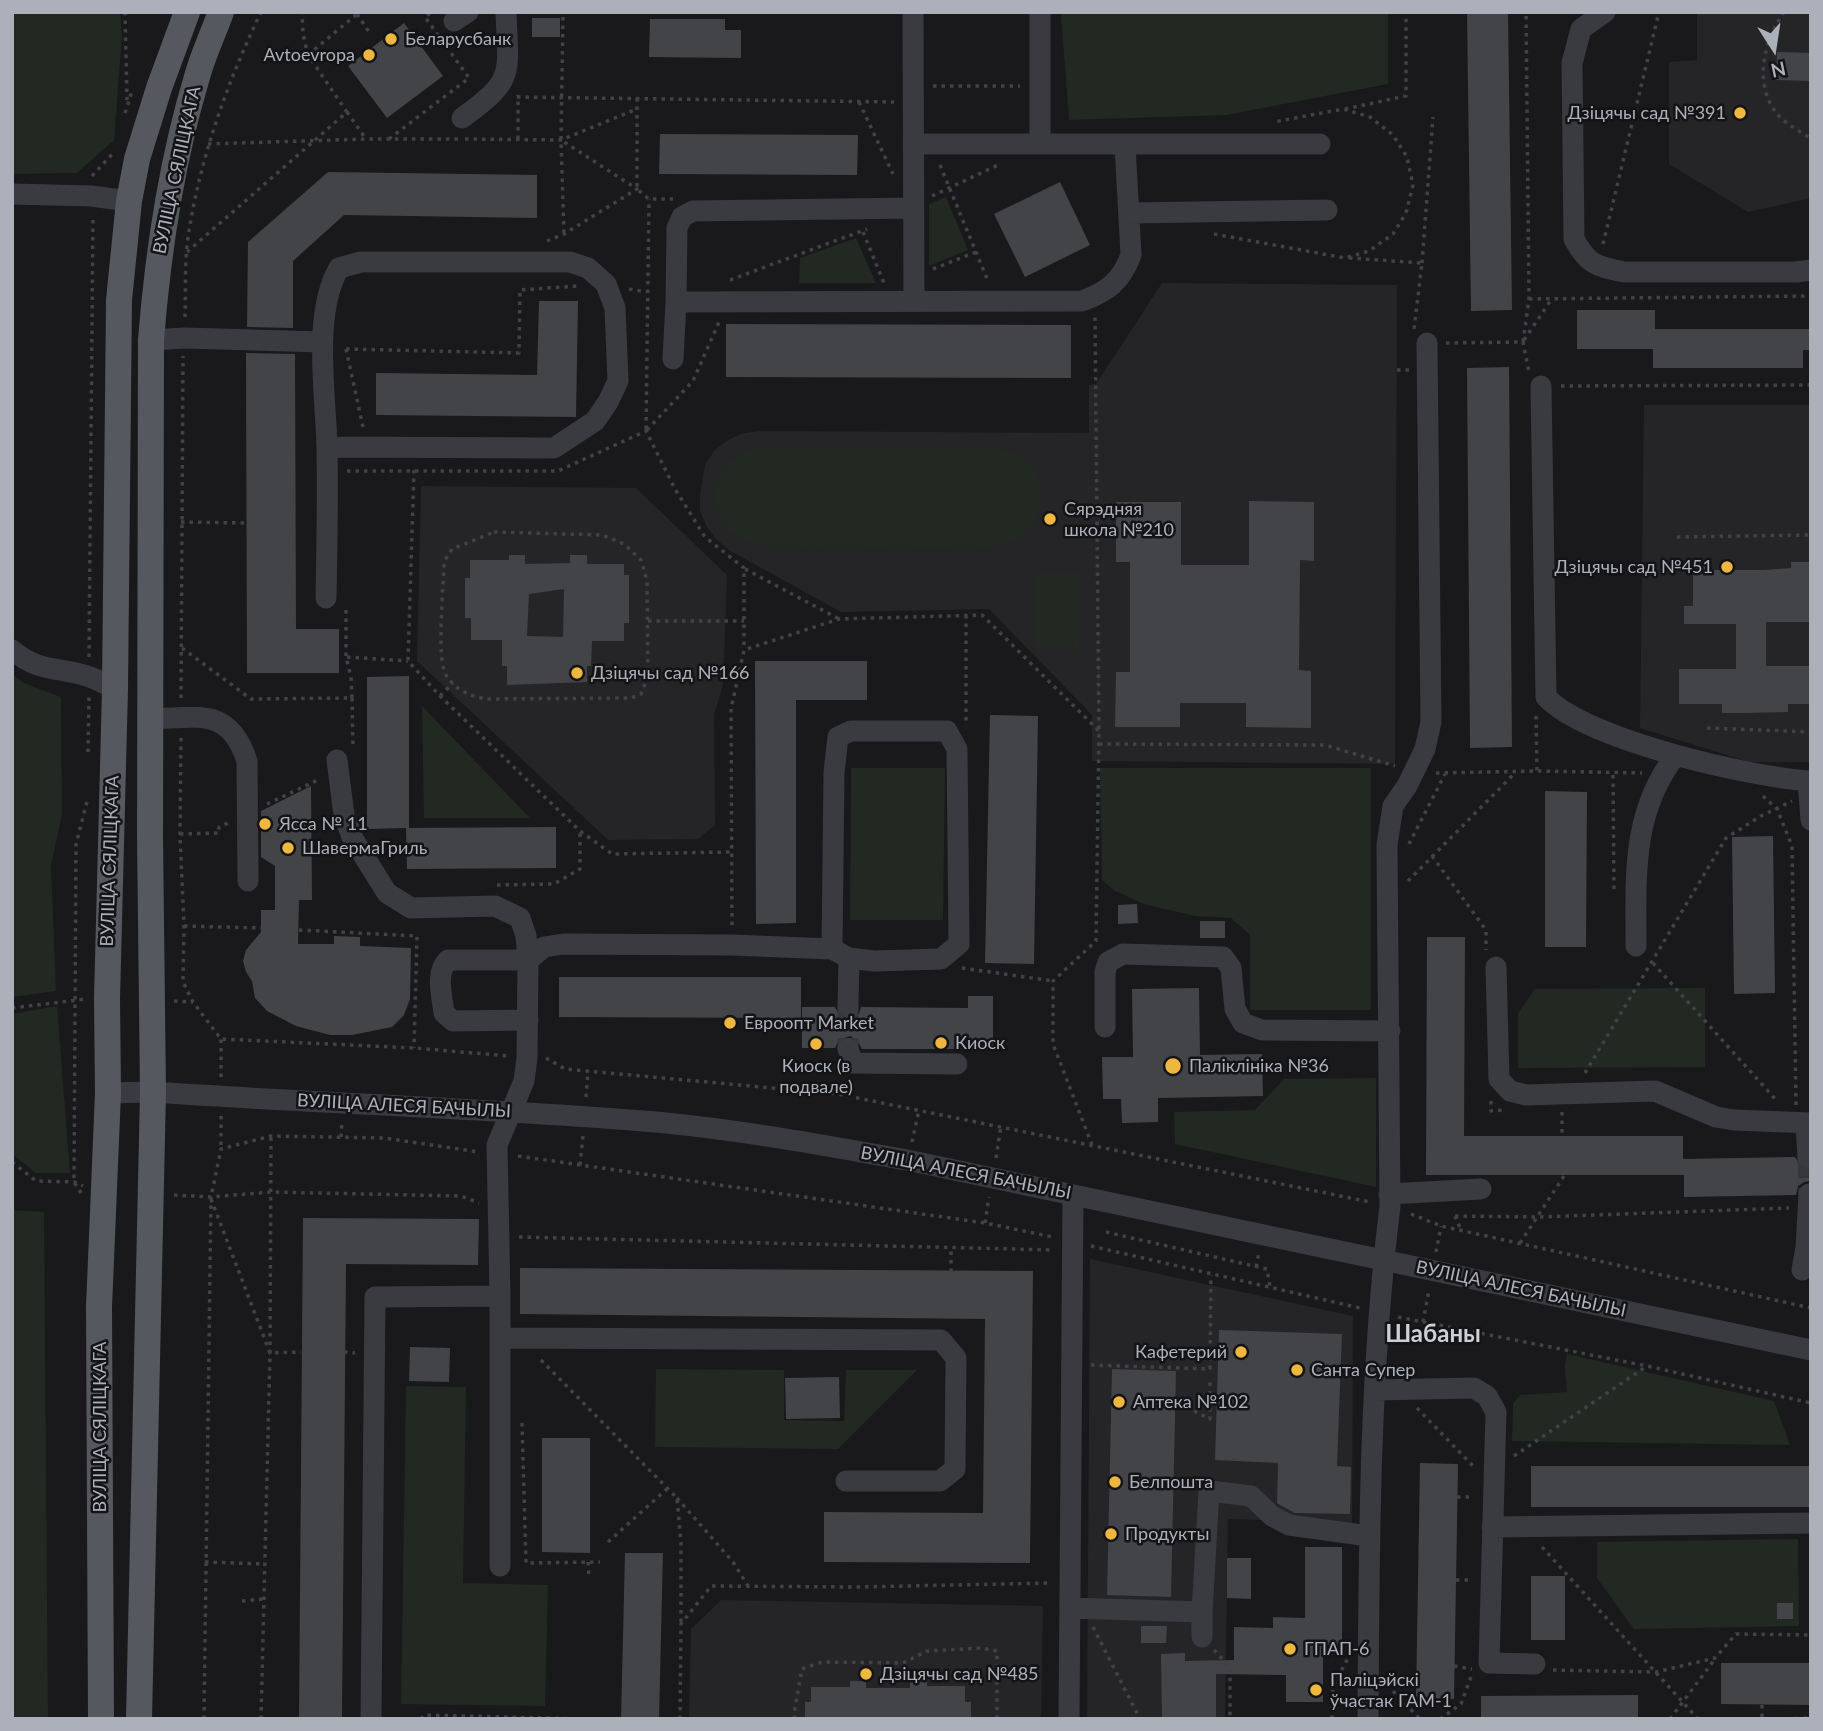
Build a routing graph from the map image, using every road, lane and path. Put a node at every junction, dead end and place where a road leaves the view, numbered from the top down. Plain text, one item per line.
1 (125, 12) edge
2 (187, 12) edge
3 (221, 12) edge
4 (261, 12) edge
5 (302, 12) edge
6 (432, 12) edge
7 (506, 12) edge
8 (913, 12) edge
9 (1040, 12) edge
10 (1406, 12) edge
11 (1526, 12) edge
12 (1605, 12) edge
13 (1659, 12) edge
14 (1784, 12) edge
15 (356, 13) edge
16 (563, 17) dead end
17 (369, 32) dead end
18 (308, 55) junction
19 (925, 86) dead end
20 (1026, 86) dead end
21 (518, 96) dead end
22 (562, 96) junction
23 (637, 98) junction
24 (128, 102) dead end
25 (859, 102) junction
26 (900, 102) dead end
27 (637, 108) junction
28 (1343, 109) dead end
29 (347, 112) junction
30 (1433, 117) dead end
31 (462, 118) dead end
32 (366, 139) junction
33 (389, 139) junction
34 (1811, 139) edge
35 (561, 140) junction
36 (314, 141) junction
37 (1040, 143) junction
38 (208, 144) junction
39 (914, 144) junction
40 (1320, 144) dead end
41 (1125, 145) junction
42 (937, 159) dead end
43 (1000, 164) dead end
44 (894, 176) dead end
45 (950, 188) junction
46 (636, 189) junction
47 (12, 194) edge
48 (649, 199) junction
49 (677, 199) dead end
50 (129, 201) junction
51 (919, 204) junction
52 (1327, 210) dead end
53 (1129, 213) junction
54 (875, 227) dead end
55 (862, 231) junction
56 (564, 234) junction
57 (541, 243) dead end
58 (187, 252) junction
59 (976, 252) junction
60 (1345, 258) dead end
61 (1422, 263) junction
62 (1598, 266) junction
63 (1811, 270) edge
64 (925, 272) dead end
65 (721, 283) dead end
66 (607, 284) junction
67 (886, 288) dead end
68 (992, 289) dead end
69 (646, 292) junction
70 (1811, 294) edge
71 (1529, 299) junction
72 (1551, 299) junction
73 (914, 300) junction
74 (676, 302) junction
75 (1095, 312) dead end
76 (720, 320) dead end
77 (185, 338) junction
78 (151, 340) junction
79 (322, 342) junction
80 (1523, 342) junction
81 (1427, 343) junction
82 (346, 349) dead end
83 (673, 359) dead end
84 (1397, 370) dead end
85 (1412, 370) dead end
86 (1811, 385) edge
87 (1541, 386) junction
88 (646, 431) junction
89 (327, 447) junction
90 (414, 470) junction
91 (347, 484) dead end
92 (181, 522) junction
93 (247, 523) dead end
94 (1811, 535) edge
95 (1676, 537) dead end
96 (744, 568) junction
97 (336, 601) joint
98 (839, 619) junction
99 (648, 621) junction
100 (744, 621) junction
101 (182, 648) junction
102 (12, 650) edge
103 (744, 650) junction
104 (346, 657) junction
105 (408, 661) junction
106 (453, 683) junction
107 (115, 689) junction
108 (440, 696) junction
109 (352, 698) junction
110 (1536, 716) dead end
111 (181, 718) junction
112 (150, 719) junction
113 (1707, 729) dead end
114 (1099, 730) junction
115 (1811, 732) edge
116 (1099, 744) junction
117 (1676, 755) junction
118 (343, 760) junction
119 (1537, 771) junction
120 (1414, 772) junction
121 (1515, 773) junction
122 (1445, 774) junction
123 (1613, 774) junction
124 (1660, 776) junction
125 (1809, 787) edge
126 (1751, 794) dead end
127 (1777, 809) junction
128 (248, 814) junction
129 (1811, 820) edge
130 (580, 831) junction
131 (180, 834) junction
132 (1408, 846) dead end
133 (731, 852) junction
134 (1432, 856) junction
135 (1403, 876) dead end
136 (248, 881) dead end
137 (486, 885) dead end
138 (1614, 895) dead end
139 (184, 926) junction
140 (261, 928) dead end
141 (299, 930) dead end
142 (732, 945) junction
143 (1636, 946) joint
144 (840, 953) junction
145 (528, 960) junction
146 (1491, 962) joint
147 (1652, 962) junction
148 (953, 968) dead end
149 (1053, 981) junction
150 (76, 998) dead end
151 (848, 1007) tunnel mouth
152 (12, 1008) edge
153 (527, 1020) junction
154 (1105, 1027) dead end
155 (1390, 1031) junction
156 (414, 1048) junction
157 (848, 1049) dead end
158 (527, 1058) junction
159 (957, 1064) dead end
160 (153, 1092) junction
161 (108, 1093) junction
162 (1573, 1094) junction
163 (1490, 1097) dead end
164 (919, 1110) junction
165 (1514, 1110) dead end
166 (510, 1111) junction
167 (1804, 1123) edge
168 (1562, 1135) dead end
169 (271, 1136) junction
170 (1093, 1145) junction
171 (498, 1155) junction
172 (1808, 1157) dead end
173 (907, 1160) junction
174 (12, 1162) edge
175 (1564, 1175) dead end
176 (1481, 1189) dead end
177 (270, 1192) junction
178 (102, 1193) junction
179 (150, 1194) junction
180 (1073, 1195) junction
181 (211, 1197) junction
182 (1390, 1200) junction
183 (1809, 1201) edge
184 (498, 1208) junction
185 (1455, 1216) dead end
186 (1539, 1217) junction
187 (1106, 1232) dead end
188 (506, 1237) dead end
189 (1520, 1243) junction
190 (1066, 1246) junction
191 (951, 1248) junction
192 (1383, 1260) junction
193 (1802, 1270) dead end
194 (951, 1272) dead end
195 (1211, 1275) junction
196 (1270, 1287) junction
197 (500, 1296) junction
198 (1811, 1308) edge
199 (1379, 1312) junction
200 (510, 1338) junction
201 (1811, 1350) edge
202 (301, 1352) dead end
203 (270, 1353) junction
204 (1089, 1365) dead end
205 (1647, 1366) junction
206 (1210, 1380) dead end
207 (1375, 1390) junction
208 (1811, 1403) edge
209 (1416, 1407) dead end
210 (1429, 1407) dead end
211 (1194, 1411) dead end
212 (522, 1417) dead end
213 (1493, 1470) junction
214 (846, 1481) dead end
215 (668, 1489) junction
216 (1483, 1496) dead end
217 (1457, 1497) dead end
218 (677, 1498) junction
219 (1811, 1523) edge
220 (1526, 1526) junction
221 (1492, 1527) junction
222 (1369, 1536) junction
223 (608, 1542) dead end
224 (205, 1562) junction
225 (589, 1562) junction
226 (600, 1562) dead end
227 (264, 1564) junction
228 (500, 1566) dead end
229 (589, 1577) dead end
230 (1058, 1583) dead end
231 (748, 1586) junction
232 (263, 1600) junction
233 (242, 1601) dead end
234 (1077, 1609) junction
235 (1202, 1612) junction
236 (681, 1624) junction
237 (1811, 1635) edge
238 (1202, 1636) joint
239 (1715, 1658) junction
240 (1535, 1664) joint
241 (1454, 1666) dead end
242 (1474, 1669) dead end
243 (1656, 1672) junction
244 (1386, 1696) dead end
245 (1683, 1703) junction
246 (1762, 1704) dead end
247 (1811, 1718) edge
248 (101, 1719) edge
249 (139, 1719) edge
250 (204, 1719) edge
251 (261, 1719) edge
252 (371, 1719) edge
253 (421, 1719) edge
254 (587, 1719) edge
255 (680, 1719) edge
256 (795, 1719) edge
257 (997, 1719) edge
258 (1069, 1719) edge
259 (1140, 1719) edge
260 (1230, 1719) edge
261 (1368, 1719) edge
262 (1420, 1719) edge
263 (1670, 1719) edge
264 (1698, 1719) edge
265 (1762, 1719) edge
266 (1778, 1719) edge

1 - 24 path
2 - 50 main road, ВУЛІЦА СЯЛІЦКАГА
3 - 78 main road, ВУЛІЦА СЯЛІЦКАГА
4 - 38 path
5 - 18 path
6 - 33 path
7 - 31 street
8 - 39 street
9 - 37 street
10 - 28 path
11 - 71 path
12 - 62 street
13 - 62 path
14 - 34 path
15 - 17 path
15 - 18 path
16 - 22 path
18 - 29 path
19 - 20 path
21 - 22 path
22 - 23 path
22 - 35 path
23 - 25 path
23 - 27 path
25 - 26 path
25 - 44 path
27 - 35 path
27 - 46 path
29 - 32 path
29 - 36 path
30 - 61 path
32 - 33 path
32 - 36 path
33 - 35 path
35 - 46 path
35 - 56 path
36 - 38 path
36 - 58 path
37 - 39 street
37 - 41 street
38 - 58 path
39 - 51 street
40 - 41 street
41 - 53 street
42 - 45 path
43 - 45 path
45 - 51 path
45 - 59 path
46 - 48 path
46 - 56 path
47 - 50 street
48 - 49 path
48 - 69 path
50 - 107 main road, ВУЛІЦА СЯЛІЦКАГА
51 - 73 street
51 - 74 street
52 - 53 street
53 - 73 street
54 - 55 path
55 - 65 path
55 - 67 path
56 - 57 path
58 - 77 path
59 - 64 path
59 - 68 path
60 - 61 path
61 - 81 path
62 - 63 street
66 - 69 path
66 - 79 street
66 - 82 path
66 - 89 street
69 - 88 path
70 - 72 path
71 - 72 path
71 - 80 path
72 - 80 path
73 - 74 street
74 - 83 street
75 - 114 path
76 - 88 path
77 - 78 street
77 - 79 street
77 - 92 path
78 - 112 main road, ВУЛІЦА СЯЛІЦКАГА
79 - 89 street
80 - 81 path
80 - 87 path
81 - 120 street
84 - 85 path
86 - 87 path
87 - 117 street
88 - 90 path
88 - 96 path
89 - 97 street
90 - 91 path
90 - 105 path
92 - 93 path
92 - 101 path
94 - 95 path
96 - 98 path
96 - 100 path
97 - 104 path
98 - 103 path
98 - 114 path
99 - 100 path
99 - 106 path
99 - 106 path
100 - 103 path
101 - 109 path
101 - 111 path
102 - 107 street
103 - 133 path
104 - 105 path
104 - 109 path
105 - 108 path
106 - 108 path
107 - 161 main road, ВУЛІЦА СЯЛІЦКАГА
108 - 130 path
109 - 118 path
110 - 119 path
111 - 112 street
111 - 128 street
111 - 131 path
112 - 160 main road, ВУЛІЦА СЯЛІЦКАГА
113 - 115 path
114 - 116 path
116 - 120 path
116 - 149 path
117 - 124 street
117 - 125 street
118 - 128 path
118 - 145 street
119 - 121 path
119 - 123 path
120 - 122 path
120 - 155 street
121 - 122 path
121 - 134 path
122 - 132 path
123 - 124 path
123 - 138 path
124 - 143 street
125 - 127 path
125 - 129 street
126 - 127 path
127 - 147 path
127 - 167 path
128 - 131 path
128 - 136 street
130 - 133 path
130 - 137 path
131 - 139 path
133 - 142 path
134 - 135 path
134 - 146 path
139 - 140 path
139 - 156 path
141 - 156 path
142 - 144 street
142 - 145 street
143 - 147 path
144 - 144 street
144 - 151 street
145 - 153 street
145 - 153 street
146 - 162 street
147 - 162 path
147 - 167 path
148 - 149 path
149 - 170 path
150 - 152 path
153 - 158 street
154 - 155 street
155 - 182 street
156 - 158 path
157 - 159 street
158 - 164 path
158 - 166 street
160 - 161 street, ВУЛІЦА АЛЕСЯ БАЧЫЛЫ
160 - 166 street, ВУЛІЦА АЛЕСЯ БАЧЫЛЫ
160 - 179 main road, ВУЛІЦА СЯЛІЦКАГА
161 - 178 main road, ВУЛІЦА СЯЛІЦКАГА
162 - 167 street
162 - 168 path
163 - 165 path
164 - 170 path
164 - 173 path
166 - 171 street
166 - 173 street, ВУЛІЦА АЛЕСЯ БАЧЫЛЫ
167 - 172 street
169 - 171 path
169 - 177 path
169 - 181 path
170 - 182 path
171 - 184 street
171 - 190 path
173 - 180 street, ВУЛІЦА АЛЕСЯ БАЧЫЛЫ
174 - 178 path
175 - 186 path
176 - 182 street
177 - 181 path
177 - 184 path
177 - 203 path
178 - 248 main road, ВУЛІЦА СЯЛІЦКАГА
179 - 181 path
179 - 249 main road, ВУЛІЦА СЯЛІЦКАГА
180 - 190 street
180 - 192 street, ВУЛІЦА АЛЕСЯ БАЧЫЛЫ
181 - 203 path
181 - 224 path
182 - 189 path
182 - 192 street
183 - 186 path
183 - 193 street
184 - 197 street
185 - 186 path
186 - 189 path
187 - 196 path
188 - 191 path
189 - 198 path
190 - 191 path
190 - 195 path
190 - 234 street
191 - 194 path
192 - 199 street
192 - 201 street, ВУЛІЦА АЛЕСЯ БАЧЫЛЫ
195 - 196 path
195 - 204 path
196 - 199 path
197 - 200 street
197 - 252 street
199 - 205 path
199 - 207 street
200 - 214 street
200 - 215 path
200 - 228 street
202 - 203 path
203 - 227 path
205 - 208 path
205 - 213 path
206 - 211 path
207 - 213 street
207 - 222 street
209 - 210 path
212 - 225 path
213 - 221 street
215 - 218 path
215 - 223 path
216 - 217 path
218 - 231 path
218 - 236 path
219 - 220 street
220 - 221 street
220 - 243 path
221 - 240 street
222 - 235 street
222 - 261 street
224 - 227 path
224 - 250 path
225 - 226 path
225 - 229 path
227 - 232 path
230 - 231 path
231 - 236 path
232 - 233 path
232 - 251 path
234 - 235 street
234 - 258 street
234 - 259 path
235 - 238 street
236 - 255 path
237 - 239 path
238 - 260 path
239 - 243 path
239 - 245 path
240 - 243 path
241 - 242 path
243 - 245 path
244 - 262 path
245 - 263 path
245 - 264 path
246 - 265 path
247 - 266 path
253 - 254 path
256 - 257 path

